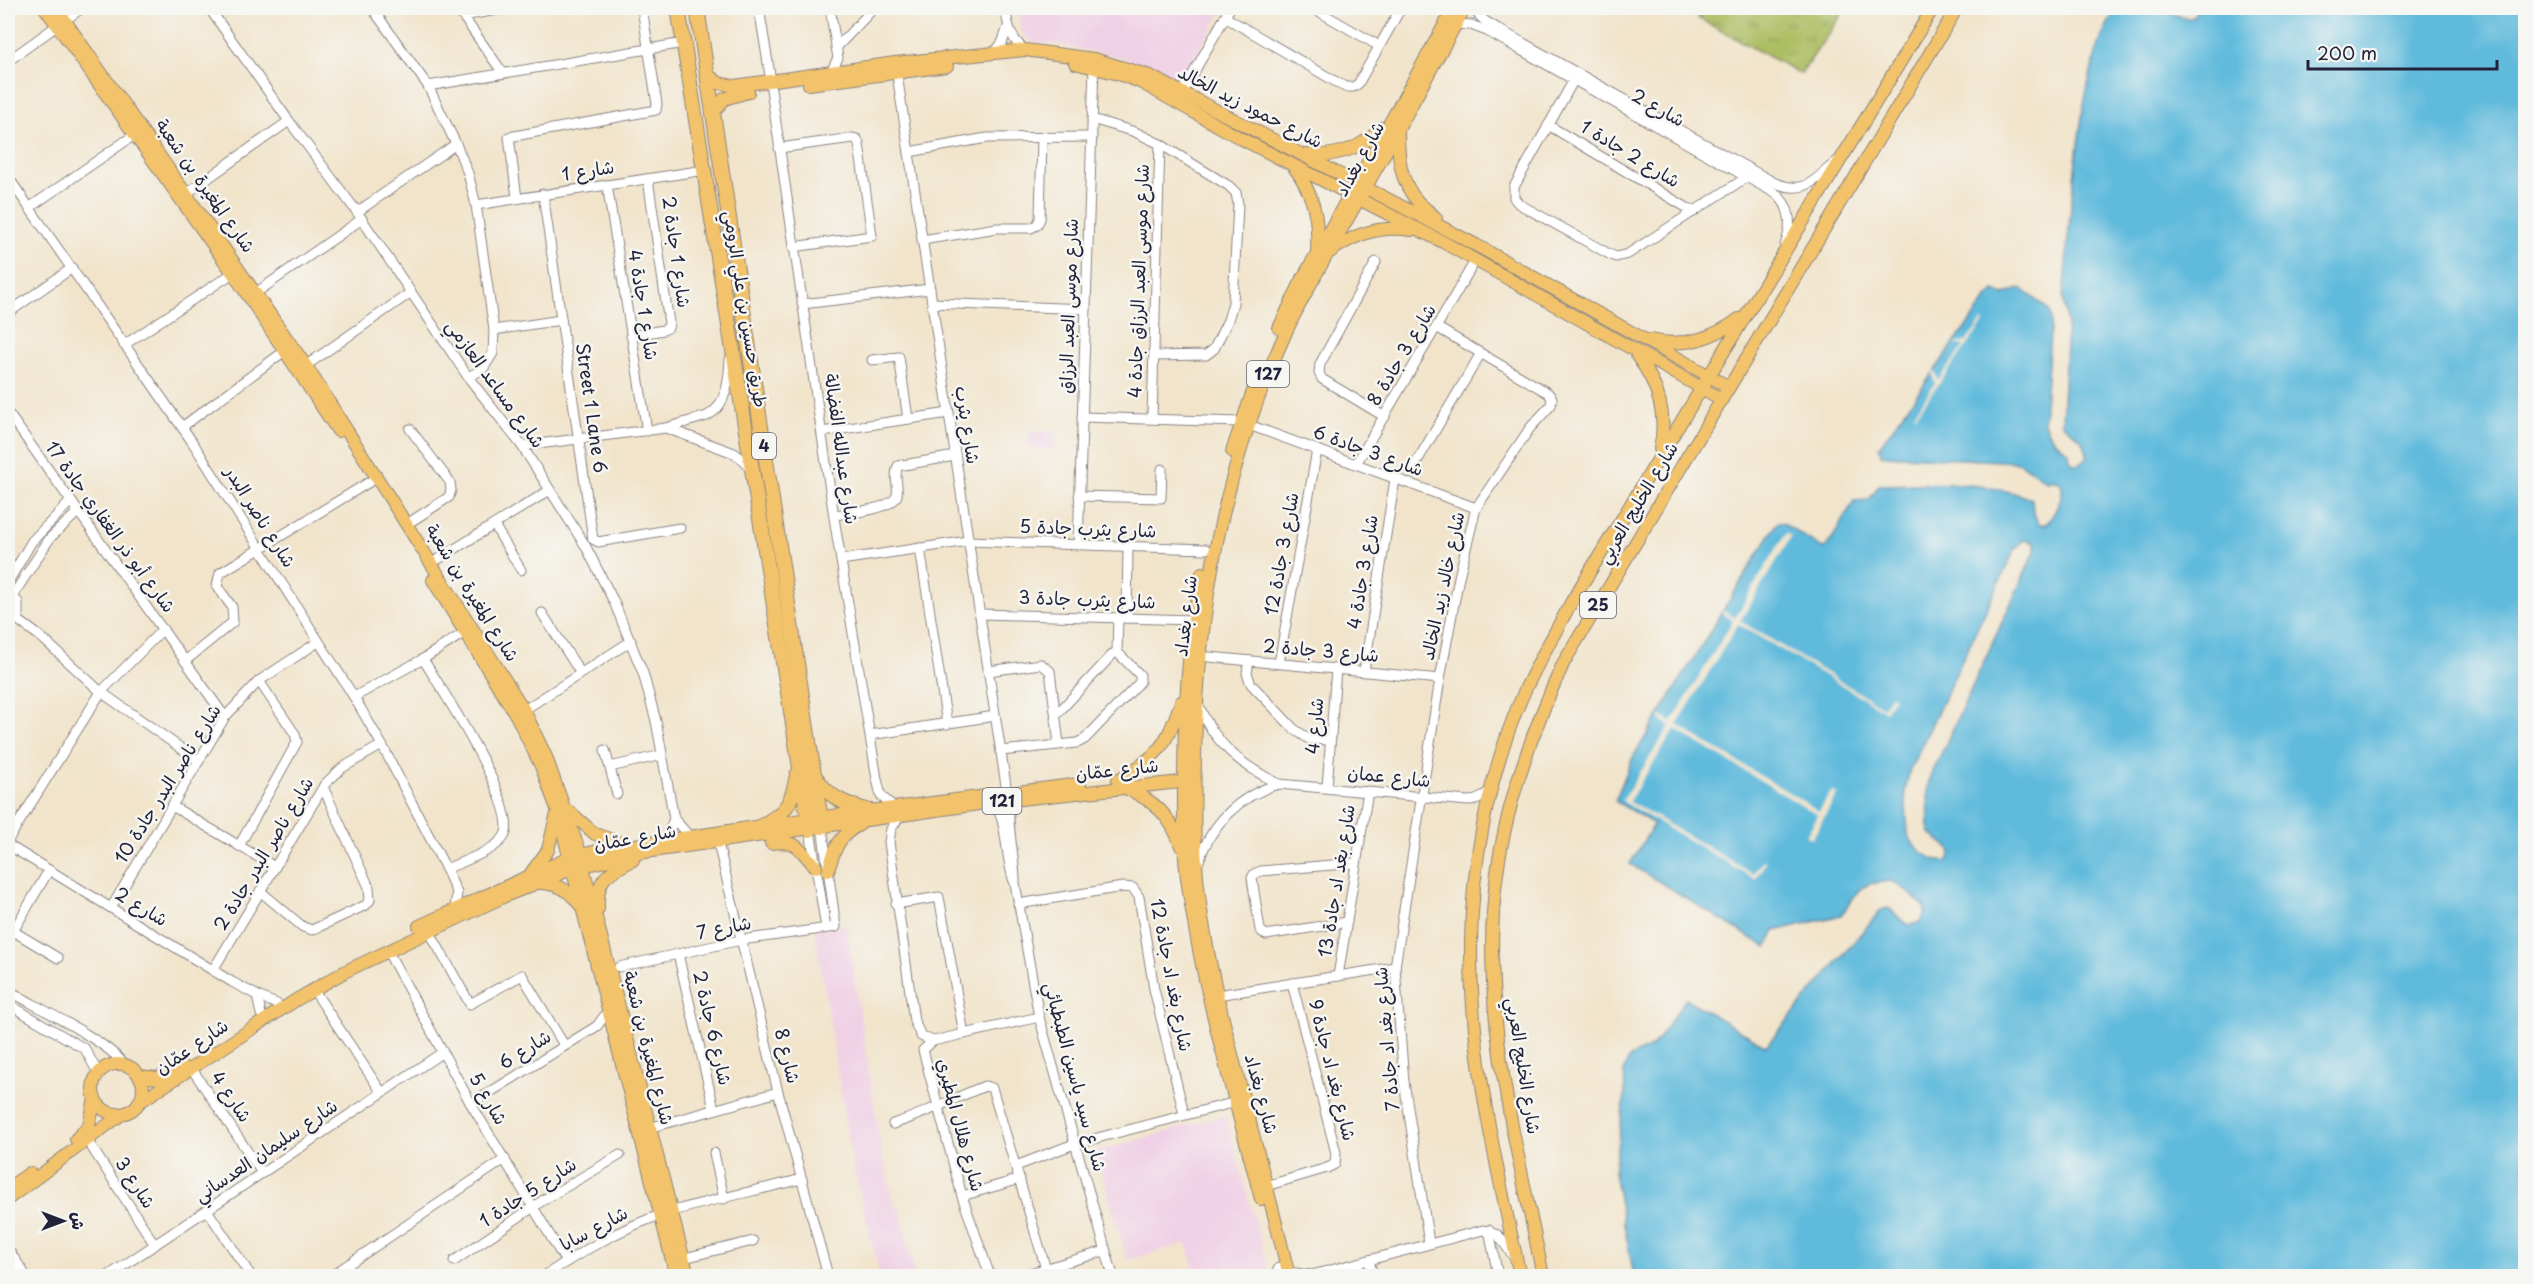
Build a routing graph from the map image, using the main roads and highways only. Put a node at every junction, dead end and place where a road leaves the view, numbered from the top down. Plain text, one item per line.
1 (45, 8) edge
2 (56, 8) edge
3 (678, 8) edge
4 (697, 8) edge
5 (1454, 8) edge
6 (1465, 8) edge
7 (1933, 8) edge
8 (1957, 8) edge
9 (62, 23) junction
10 (896, 68) junction
11 (708, 75) junction
12 (771, 85) junction
13 (1179, 98) junction
14 (714, 112) junction
15 (1395, 122) junction
16 (139, 132) junction
17 (1303, 154) junction
18 (1292, 164) junction
19 (1361, 184) junction
20 (1354, 196) junction
21 (1441, 226) junction
22 (1421, 231) junction
23 (1322, 254) junction
24 (1744, 314) junction
25 (1637, 336) junction
26 (1635, 353) junction
27 (736, 366) junction
28 (303, 368) junction
29 (1707, 376) junction
30 (1729, 387) junction
31 (1701, 388) junction
32 (1721, 399) junction
33 (1244, 424) junction
34 (1658, 459) junction
35 (769, 480) junction
36 (757, 500) junction
37 (788, 608) junction
38 (468, 630) junction
39 (1187, 686) junction
40 (797, 709) junction
41 (799, 764) junction
42 (813, 771) junction
43 (1189, 777) junction
44 (1121, 783) junction
45 (1009, 796) junction
46 (562, 808) junction
47 (897, 812) junction
48 (868, 816) junction
49 (815, 823) junction
50 (759, 827) junction
51 (744, 839) junction
52 (634, 846) junction
53 (645, 852) junction
54 (1185, 855) junction
55 (577, 861) junction
56 (532, 880) junction
57 (583, 908) junction
58 (600, 937) junction
59 (1472, 989) junction
60 (1499, 1051) junction
61 (139, 1076) junction
62 (95, 1099) junction
63 (138, 1103) junction
64 (122, 1113) junction
65 (8, 1188) edge
66 (8, 1199) edge
67 (666, 1213) junction
68 (1283, 1274) edge
69 (676, 1276) edge
70 (688, 1276) edge
71 (1520, 1276) edge
72 (1543, 1276) edge

1 - 9 main road, شارع المغيرة بن شعبة
2 - 9 main road, شارع المغيرة بن شعبة
3 - 27 highway, طريق حسين بن علي الرومي / 4
4 - 11 highway, طريق حسين بن علي الرومي / 4
5 - 15 main road, شارع بغداد / 127
6 - 15 main road, شارع بغداد / 127
7 - 24 main road, شارع الخليج العربي / 25
8 - 30 main road, شارع الخليج العربي / 25
9 - 16 main road, شارع المغيرة بن شعبة
10 - 12 main road, شارع حمود زيد الخالد
10 - 12 main road, شارع حمود زيد الخالد
10 - 13 main road, شارع حمود زيد الخالد
10 - 13 main road, شارع حمود زيد الخالد
11 - 12 main road, شارع حمود زيد الخالد
11 - 14 highway, طريق حسين بن علي الرومي / 4
12 - 14 main road, شارع حمود زيد الخالد
13 - 17 main road, شارع حمود زيد الخالد
13 - 18 main road, شارع حمود زيد الخالد
14 - 35 highway, طريق حسين بن علي الرومي / 4
15 - 17 main road
15 - 19 main road, شارع بغداد / 127
15 - 21 main road
16 - 28 main road, شارع المغيرة بن شعبة
16 - 28 main road, شارع المغيرة بن شعبة
17 - 19 main road, شارع حمود زيد الخالد
18 - 20 main road, شارع حمود زيد الخالد
18 - 23 main road
19 - 20 main road, شارع بغداد / 127
19 - 21 main road, شارع حمود زيد الخالد
20 - 22 main road, شارع حمود زيد الخالد
20 - 23 main road, شارع بغداد / 127
21 - 25 main road, شارع حمود زيد الخالد
22 - 23 main road
22 - 26 main road, شارع حمود زيد الخالد
23 - 33 main road, شارع بغداد / 127
24 - 25 main road
24 - 29 main road, شارع الخليج العربي / 25
25 - 29 main road, شارع حمود زيد الخالد
26 - 31 main road, شارع حمود زيد الخالد
26 - 34 main road
27 - 35 highway
27 - 36 highway, طريق حسين بن علي الرومي / 4
28 - 38 main road, شارع المغيرة بن شعبة
28 - 38 main road, شارع المغيرة بن شعبة
29 - 30 main road, شارع حمود زيد الخالد
29 - 31 main road, شارع الخليج العربي / 25
30 - 32 main road, شارع الخليج العربي / 25
31 - 32 main road, شارع حمود زيد الخالد
31 - 34 main road, شارع الخليج العربي / 25
32 - 60 main road, شارع الخليج العربي / 25
33 - 39 main road, شارع بغداد / 127
33 - 43 main road, شارع بغداد / 127
34 - 59 main road, شارع الخليج العربي / 25
35 - 37 highway, طريق حسين بن علي الرومي / 4
36 - 37 highway
36 - 40 highway, طريق حسين بن علي الرومي / 4
37 - 40 highway, طريق حسين بن علي الرومي / 4
38 - 46 main road, شارع المغيرة بن شعبة
38 - 46 main road, شارع المغيرة بن شعبة
39 - 43 main road, شارع بغداد / 127
39 - 44 main road
40 - 41 highway, طريق حسين بن علي الرومي / 4
40 - 42 highway, طريق حسين بن علي الرومي / 4
41 - 49 highway, طريق حسين بن علي الرومي / 4
41 - 50 highway
42 - 48 highway
42 - 49 highway, طريق حسين بن علي الرومي / 4
43 - 44 main road, شارع عمّان / 121
43 - 54 main road, شارع بغداد / 127
43 - 68 main road, شارع بغداد / 127
44 - 45 main road, شارع عمّان / 121
44 - 54 main road
45 - 47 main road, شارع عمّان / 121
45 - 47 main road, شارع عمّان / 121
46 - 52 main road
46 - 55 main road, شارع المغيرة بن شعبة
46 - 56 main road
47 - 48 main road, شارع عمّان / 121
48 - 49 main road, شارع عمّان / 121
48 - 51 main road
49 - 50 main road, شارع عمّان / 121
49 - 51 main road, شارع عمّان / 121
50 - 52 main road, شارع عمّان / 121
51 - 53 main road, شارع عمّان / 121
52 - 55 main road, شارع عمّان / 121
53 - 55 main road, شارع عمّان / 121
53 - 58 main road
54 - 68 main road, شارع بغداد / 127
55 - 56 main road, شارع عمّان / 121
55 - 57 main road, شارع المغيرة بن شعبة
55 - 58 main road, شارع المغيرة بن شعبة
56 - 57 main road
56 - 61 main road, شارع عمّان / 121
56 - 63 main road, شارع عمّان / 121
57 - 67 main road, شارع المغيرة بن شعبة
58 - 67 main road, شارع المغيرة بن شعبة
59 - 60 main road
59 - 71 main road, شارع الخليج العربي / 25
60 - 72 main road, شارع الخليج العربي / 25
61 - 62 main road
61 - 63 main road
62 - 64 main road
62 - 65 main road
63 - 64 main road, 121
64 - 66 main road, 121
67 - 69 main road, شارع المغيرة بن شعبة
67 - 70 main road, شارع المغيرة بن شعبة

